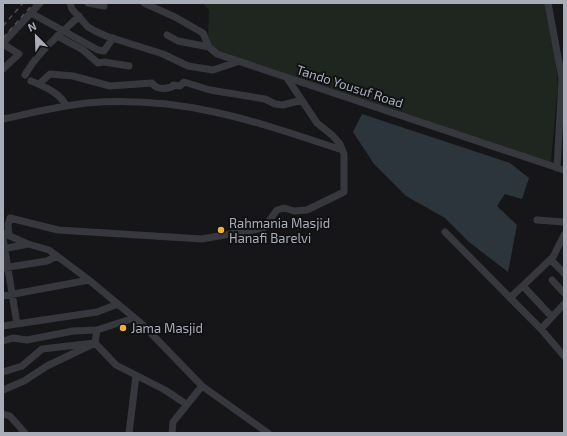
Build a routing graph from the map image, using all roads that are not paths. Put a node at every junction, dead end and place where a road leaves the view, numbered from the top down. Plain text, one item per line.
1 (40, 3) edge
2 (70, 3) edge
3 (88, 3) edge
4 (144, 3) edge
5 (548, 3) edge
6 (104, 6) dead end
7 (31, 13) junction
8 (79, 16) junction
9 (63, 30) junction
10 (167, 35) dead end
11 (57, 36) junction
12 (113, 38) junction
13 (3, 44) edge
14 (209, 47) junction
15 (237, 62) junction
16 (129, 66) dead end
17 (3, 69) edge
18 (25, 75) dead end
19 (287, 78) junction
20 (563, 79) edge
21 (31, 81) dead end
22 (39, 84) junction
23 (302, 100) junction
24 (66, 106) junction
25 (3, 119) edge
26 (342, 150) junction
27 (560, 169) edge
28 (537, 220) dead end
29 (564, 222) edge
30 (445, 232) dead end
31 (5, 235) edge
32 (564, 235) edge
33 (28, 244) junction
34 (4, 249) edge
35 (57, 256) junction
36 (551, 260) junction
37 (6, 268) edge
38 (564, 273) edge
39 (89, 280) junction
40 (552, 280) dead end
41 (523, 286) junction
42 (564, 293) edge
43 (13, 294) junction
44 (3, 296) edge
45 (510, 298) junction
46 (118, 304) junction
47 (563, 308) edge
48 (552, 317) junction
49 (134, 318) junction
50 (18, 324) junction
51 (3, 326) edge
52 (541, 329) junction
53 (97, 330) junction
54 (3, 341) edge
55 (95, 343) junction
56 (564, 356) edge
57 (3, 372) edge
58 (136, 376) junction
59 (202, 386) junction
60 (3, 390) edge
61 (186, 404) junction
62 (3, 414) edge
63 (25, 433) edge
64 (129, 433) edge
65 (172, 433) edge
66 (268, 433) edge

1 - 7 street
2 - 8 street
3 - 6 street
4 - 14 street, Tando Yousuf Road
5 - 20 street
7 - 9 street
7 - 13 street
8 - 9 street
8 - 12 street
9 - 11 street
9 - 12 street
10 - 14 street
11 - 16 street
11 - 18 street
12 - 15 street
13 - 17 street
14 - 15 street, Tando Yousuf Road
15 - 19 street, Tando Yousuf Road
19 - 23 street
19 - 27 street, Tando Yousuf Road
20 - 27 street
21 - 22 street
22 - 23 street
22 - 24 street
23 - 26 street
24 - 25 street
24 - 26 street
26 - 31 street
28 - 29 street
30 - 45 street
31 - 33 street
31 - 34 street
32 - 36 street
33 - 34 street
33 - 35 street
34 - 37 street
35 - 37 street
35 - 39 street
36 - 38 street
36 - 41 street
37 - 43 street
39 - 43 street
39 - 46 street
40 - 42 street
41 - 45 street
41 - 48 street
43 - 44 street
43 - 50 street
45 - 52 street
46 - 49 street
46 - 50 street
47 - 48 street
48 - 52 street
49 - 53 street
49 - 59 street
50 - 51 street
52 - 56 street
53 - 54 street
53 - 55 street
55 - 57 street
55 - 58 street
55 - 60 street
58 - 61 street
58 - 64 street
59 - 61 street
59 - 66 street
61 - 65 street
62 - 63 street

